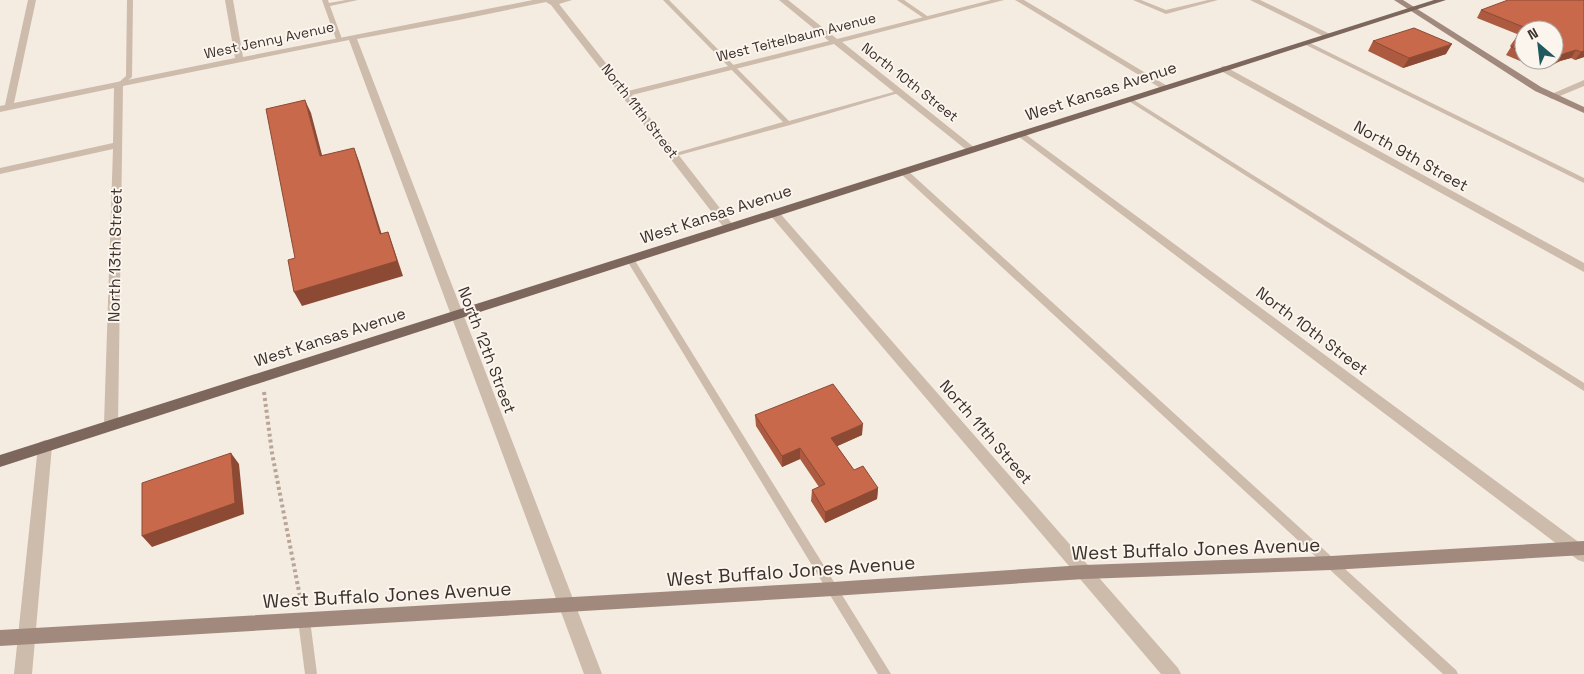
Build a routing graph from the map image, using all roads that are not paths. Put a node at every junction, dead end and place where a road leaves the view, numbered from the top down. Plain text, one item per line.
1 (32, 0) edge
2 (130, 0) edge
3 (229, 0) edge
4 (355, 0) edge
5 (568, 0) edge
6 (666, 0) edge
7 (783, 0) edge
8 (900, 0) edge
9 (1000, 0) edge
10 (1019, 0) edge
11 (1136, 0) edge
12 (1215, 0) edge
13 (1254, 0) edge
14 (1398, 0) edge
15 (1442, 0) edge
16 (549, 1) edge
17 (326, 3) edge
18 (1412, 9) junction
19 (927, 18) junction
20 (1330, 36) junction
21 (352, 37) junction
22 (339, 39) junction
23 (835, 41) junction
24 (1306, 44) junction
25 (239, 60) junction
26 (732, 67) junction
27 (1224, 69) junction
28 (1584, 83) edge
29 (119, 85) junction
30 (1166, 88) junction
31 (899, 92) junction
32 (627, 94) junction
33 (1552, 96) junction
34 (1130, 99) junction
35 (5, 108) edge
36 (1584, 110) edge
37 (788, 124) junction
38 (1021, 134) junction
39 (118, 145) junction
40 (972, 150) junction
41 (674, 155) junction
42 (0, 171) edge
43 (904, 172) junction
44 (1584, 181) edge
45 (774, 213) junction
46 (729, 227) junction
47 (630, 259) junction
48 (1584, 268) edge
49 (456, 314) junction
50 (1584, 388) edge
51 (111, 424) junction
52 (46, 446) junction
53 (0, 460) edge
54 (1581, 550) edge
55 (1331, 564) junction
56 (1084, 572) junction
57 (833, 589) junction
58 (567, 605) junction
59 (304, 620) junction
60 (27, 636) junction
61 (0, 638) edge
62 (23, 674) edge
63 (312, 674) edge
64 (593, 674) edge
65 (885, 674) edge
66 (1172, 674) edge
67 (1452, 674) edge

1 - 35 street
2 - 29 lane
3 - 25 street
4 - 17 lane
5 - 16 street, West Jenny Avenue
6 - 26 lane
7 - 23 street, North 10th Street
8 - 19 lane
9 - 19 street, West Teitelbaum Avenue
10 - 30 street
11 - 12 lane
13 - 20 street
14 - 18 main road
15 - 18 main road, West Kansas Avenue
16 - 21 street, West Jenny Avenue
16 - 32 street, North 11th Street
17 - 22 lane
18 - 20 main road, West Kansas Avenue
18 - 33 main road
19 - 23 street, West Teitelbaum Avenue
20 - 24 main road, West Kansas Avenue
21 - 22 street, West Jenny Avenue
21 - 49 street, North 12th Street
22 - 25 street, West Jenny Avenue
23 - 26 street, West Teitelbaum Avenue
23 - 31 street, North 10th Street
24 - 27 main road, West Kansas Avenue
24 - 44 lane
25 - 29 street, West Jenny Avenue
26 - 32 street, West Teitelbaum Avenue
26 - 37 lane
27 - 30 main road, West Kansas Avenue
27 - 48 street, North 9th Street
28 - 33 street
29 - 35 street, West Jenny Avenue
29 - 39 street, North 13th Street
30 - 34 main road, West Kansas Avenue
31 - 37 lane
31 - 40 street, North 10th Street
32 - 41 street, North 11th Street
33 - 36 main road
34 - 38 main road, West Kansas Avenue
34 - 50 lane
37 - 41 lane
38 - 40 main road, West Kansas Avenue
38 - 54 street, North 10th Street
39 - 42 street
39 - 51 street, North 13th Street
40 - 43 main road, West Kansas Avenue
41 - 46 street, North 11th Street
43 - 45 main road, West Kansas Avenue
43 - 55 lane
45 - 46 main road, West Kansas Avenue
45 - 56 street, North 11th Street
46 - 47 main road, West Kansas Avenue
47 - 49 main road, West Kansas Avenue
47 - 57 lane
49 - 51 main road, West Kansas Avenue
49 - 58 street, North 12th Street
51 - 52 main road, West Kansas Avenue
52 - 53 main road, West Kansas Avenue
52 - 60 street
54 - 55 main road, West Buffalo Jones Avenue
55 - 56 main road, West Buffalo Jones Avenue
55 - 67 lane
56 - 57 main road, West Buffalo Jones Avenue
56 - 66 street, North 11th Street
57 - 58 main road, West Buffalo Jones Avenue
57 - 65 lane
58 - 59 main road, West Buffalo Jones Avenue
58 - 64 street, North 12th Street
59 - 60 main road, West Buffalo Jones Avenue
59 - 63 lane
60 - 61 main road, West Buffalo Jones Avenue
60 - 62 street

